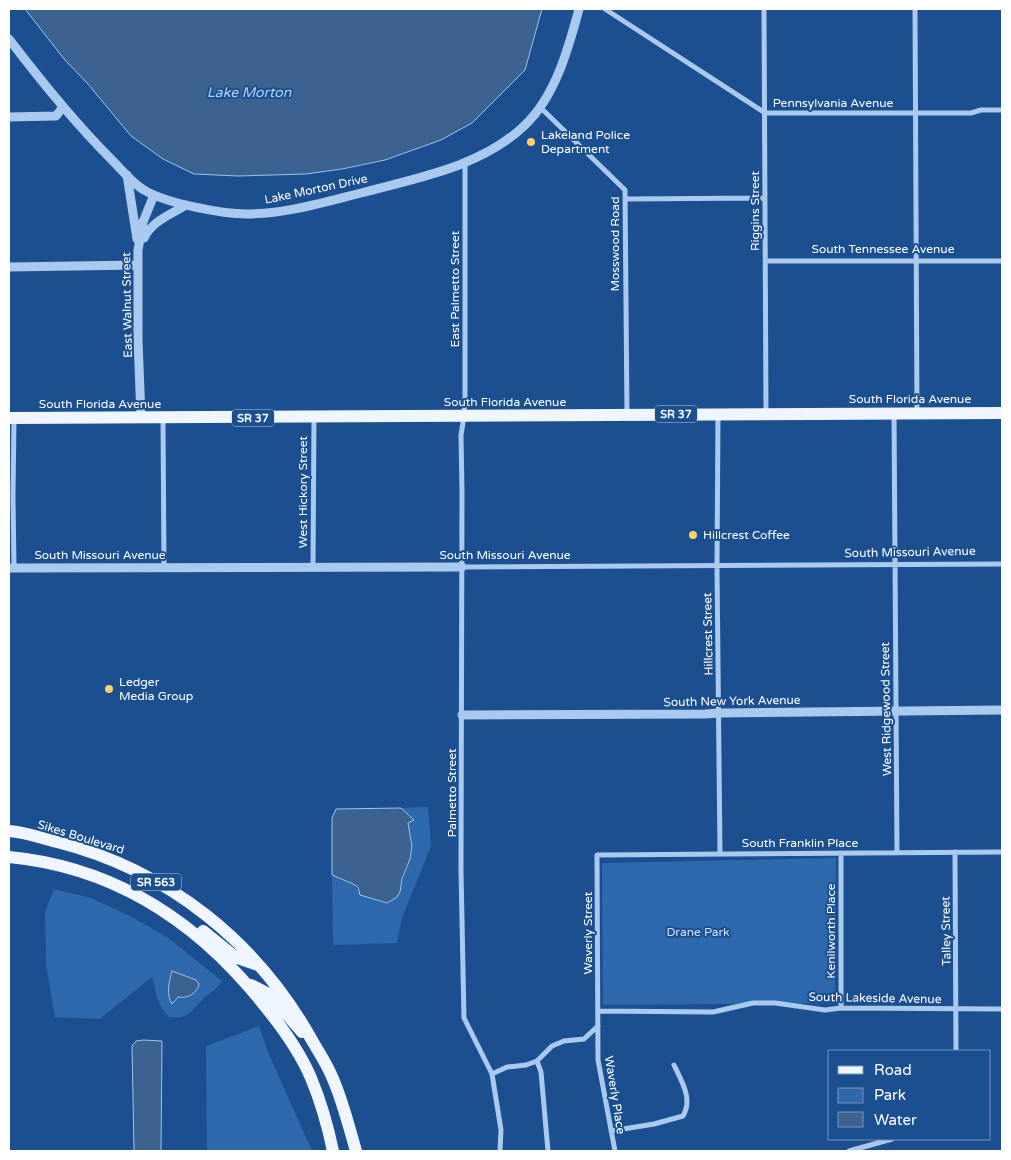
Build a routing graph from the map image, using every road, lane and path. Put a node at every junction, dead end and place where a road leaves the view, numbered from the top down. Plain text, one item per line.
1 (579, 9) edge
2 (605, 9) edge
3 (764, 9) edge
4 (915, 9) edge
5 (9, 39) edge
6 (63, 107) junction
7 (541, 108) junction
8 (1002, 110) edge
9 (915, 112) junction
10 (765, 113) junction
11 (9, 117) edge
12 (465, 162) junction
13 (127, 175) junction
14 (154, 195) junction
15 (765, 198) junction
16 (625, 199) junction
17 (186, 205) junction
18 (138, 249) junction
19 (765, 261) junction
20 (916, 261) junction
21 (1002, 261) edge
22 (138, 265) junction
23 (9, 267) edge
24 (1002, 412) edge
25 (894, 413) junction
26 (917, 413) junction
27 (718, 414) junction
28 (766, 414) junction
29 (464, 416) junction
30 (628, 416) junction
31 (142, 417) junction
32 (314, 417) junction
33 (11, 418) edge
34 (163, 418) junction
35 (1002, 564) edge
36 (895, 565) junction
37 (313, 567) junction
38 (462, 567) junction
39 (717, 567) junction
40 (11, 568) edge
41 (164, 568) junction
42 (1002, 710) edge
43 (897, 712) junction
44 (719, 713) junction
45 (462, 715) junction
46 (9, 831) edge
47 (897, 852) junction
48 (955, 852) junction
49 (1002, 852) edge
50 (841, 853) junction
51 (720, 854) junction
52 (597, 855) joint
53 (9, 857) edge
54 (157, 906) junction
55 (261, 966) junction
56 (246, 983) junction
57 (841, 1008) junction
58 (957, 1009) junction
59 (1002, 1009) edge
60 (598, 1011) junction
61 (598, 1026) junction
62 (314, 1044) junction
63 (956, 1050) edge
64 (538, 1061) junction
65 (674, 1064) dead end
66 (492, 1074) junction
67 (611, 1131) junction
68 (888, 1140) edge
69 (333, 1151) edge
70 (356, 1151) edge
71 (500, 1151) edge
72 (548, 1151) edge
73 (615, 1151) edge
74 (849, 1151) edge

1 - 7 street, Lake Morton Drive
2 - 10 street, Pennsylvania Avenue
3 - 10 street, Riggins Street
4 - 9 street
5 - 6 street, Lake Morton Drive
6 - 11 street
6 - 13 street, Lake Morton Drive
7 - 12 street, Lake Morton Drive
7 - 16 street, Mosswood Road
8 - 9 street, Pennsylvania Avenue
9 - 10 street, Pennsylvania Avenue
9 - 20 street
10 - 15 street, Riggins Street
12 - 17 street, Lake Morton Drive
12 - 29 street, East Palmetto Street
13 - 14 street, Lake Morton Drive
13 - 18 street
14 - 17 street, Lake Morton Drive
14 - 18 street, East Walnut Street
15 - 16 street
15 - 19 street, Riggins Street
16 - 30 street, Mosswood Road
17 - 18 street
18 - 22 street, East Walnut Street
19 - 20 street, South Tennessee Avenue
19 - 28 street, Riggins Street
20 - 21 street, South Tennessee Avenue
20 - 26 street
22 - 23 street
22 - 31 street, East Walnut Street
24 - 26 main road, South Florida Avenue / SR 37
25 - 26 main road, South Florida Avenue / SR 37
25 - 28 main road, South Florida Avenue / SR 37
25 - 36 street, West Ridgewood Street
27 - 28 main road, South Florida Avenue / SR 37
27 - 30 main road, South Florida Avenue / SR 37
27 - 39 street, Hillcrest Street
29 - 30 main road, South Florida Avenue / SR 37
29 - 32 main road, South Florida Avenue / SR 37
29 - 38 street, East Palmetto Street
31 - 33 main road, South Florida Avenue / SR 37
31 - 34 main road, South Florida Avenue / SR 37
32 - 34 main road, South Florida Avenue / SR 37
32 - 37 street, West Hickory Street
33 - 40 street
34 - 41 street
35 - 36 street, South Missouri Avenue
36 - 39 street, South Missouri Avenue
36 - 43 street, West Ridgewood Street
37 - 38 street, South Missouri Avenue
37 - 41 street, South Missouri Avenue
38 - 39 street, South Missouri Avenue
38 - 45 street, Palmetto Street
39 - 44 street, Hillcrest Street
40 - 41 street, South Missouri Avenue
42 - 43 street, South New York Avenue
43 - 44 street, South New York Avenue
43 - 47 street, West Ridgewood Street
44 - 45 street, South New York Avenue
44 - 51 street, Hillcrest Street
45 - 66 street, Palmetto Street
46 - 55 main road, Sikes Boulevard / SR 563
47 - 48 street, South Franklin Place
47 - 50 street, South Franklin Place
48 - 49 street, South Franklin Place
48 - 58 street, Talley Street
50 - 51 street, South Franklin Place
50 - 57 street, Kenilworth Place
51 - 52 street, South Franklin Place
52 - 60 street, Waverly Street
53 - 54 main road, SR 563
54 - 55 main road
54 - 56 main road, SR 563
55 - 62 main road, Sikes Boulevard / SR 563
56 - 62 main road
56 - 69 main road, SR 563
57 - 58 street, South Lakeside Avenue
57 - 60 street, South Lakeside Avenue
58 - 59 street, South Lakeside Avenue
58 - 63 street, Talley Street
60 - 61 street, Waverly Place
61 - 64 street
61 - 67 street, Waverly Place
62 - 70 main road, Sikes Boulevard / SR 563
64 - 66 street
64 - 72 street
65 - 67 street
66 - 71 street
67 - 73 street, Waverly Place
68 - 74 street

